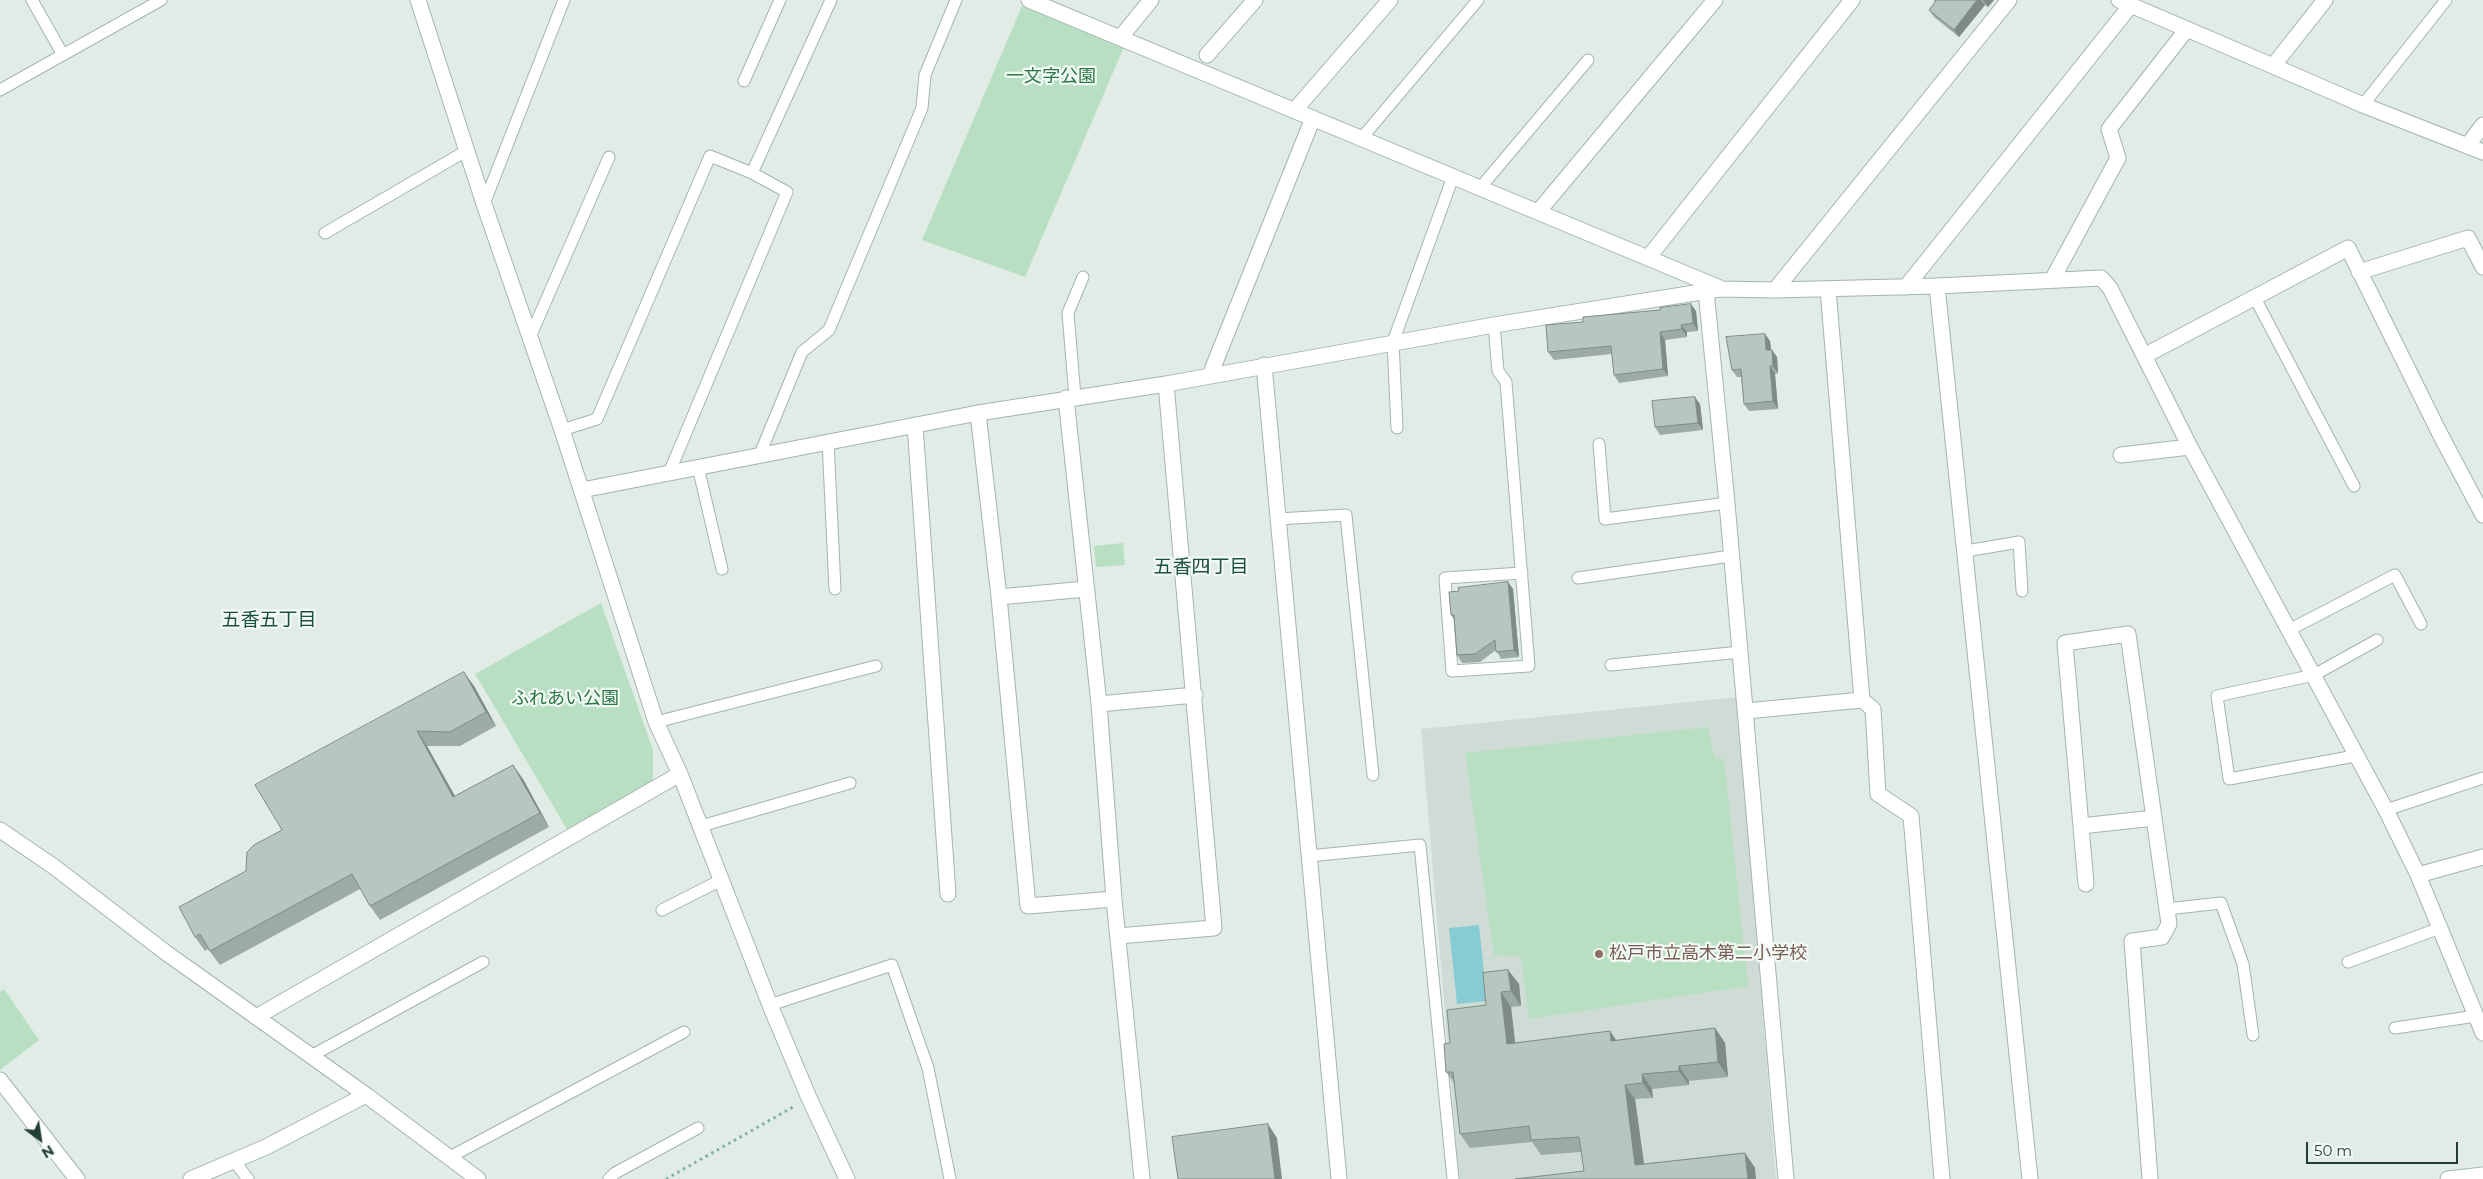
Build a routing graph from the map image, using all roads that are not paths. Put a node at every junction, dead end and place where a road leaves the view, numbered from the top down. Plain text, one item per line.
1 (32, 0) edge
2 (161, 0) edge
3 (418, 0) edge
4 (564, 0) edge
5 (780, 0) edge
6 (831, 0) edge
7 (956, 0) edge
8 (1029, 0) edge
9 (1151, 0) edge
10 (1255, 0) edge
11 (1390, 0) edge
12 (1478, 0) edge
13 (1715, 0) edge
14 (1852, 0) edge
15 (2008, 0) edge
16 (2325, 0) edge
17 (2446, 0) edge
18 (2125, 3) edge
19 (2187, 29) junction
20 (1120, 38) junction
21 (63, 55) junction
22 (1207, 55) dead end
23 (1588, 60) dead end
24 (2273, 66) junction
25 (744, 80) dead end
26 (0, 90) edge
27 (2363, 105) junction
28 (1294, 111) junction
29 (1313, 118) junction
30 (2483, 125) edge
31 (1361, 139) junction
32 (2467, 146) junction
33 (466, 151) junction
34 (2483, 152) edge
35 (609, 157) dead end
36 (752, 173) junction
37 (1453, 177) junction
38 (1480, 188) junction
39 (484, 204) junction
40 (1538, 212) junction
41 (325, 232) dead end
42 (1648, 258) junction
43 (2483, 267) edge
44 (2359, 272) junction
45 (1083, 277) dead end
46 (2052, 280) junction
47 (1937, 286) junction
48 (1906, 287) junction
49 (1828, 289) junction
50 (1713, 290) junction
51 (1776, 290) junction
52 (2255, 298) junction
53 (1494, 325) junction
54 (530, 337) junction
55 (1393, 342) junction
56 (2146, 355) junction
57 (1264, 365) junction
58 (1210, 374) junction
59 (1166, 384) junction
60 (1070, 398) junction
61 (978, 413) junction
62 (915, 425) junction
63 (1397, 428) dead end
64 (562, 430) junction
65 (828, 441) junction
66 (1599, 444) dead end
67 (2190, 447) junction
68 (760, 454) junction
69 (2121, 455) dead end
70 (698, 467) junction
71 (669, 473) junction
72 (2354, 486) dead end
73 (582, 490) junction
74 (1727, 503) junction
75 (2483, 515) edge
76 (1278, 519) junction
77 (1966, 551) junction
78 (1731, 556) junction
79 (722, 569) dead end
80 (1522, 573) junction
81 (1578, 578) dead end
82 (1086, 589) junction
83 (835, 590) dead end
84 (2022, 591) dead end
85 (999, 598) junction
86 (2421, 624) dead end
87 (2289, 630) junction
88 (2376, 640) dead end
89 (1740, 652) junction
90 (1611, 665) dead end
91 (876, 666) dead end
92 (2314, 675) junction
93 (1195, 695) junction
94 (1862, 700) junction
95 (1099, 704) junction
96 (1746, 711) junction
97 (656, 722) junction
98 (2355, 756) junction
99 (680, 774) junction
100 (1373, 775) dead end
101 (2483, 778) edge
102 (850, 782) dead end
103 (2386, 810) junction
104 (2154, 818) junction
105 (701, 826) junction
106 (2081, 826) junction
107 (0, 830) edge
108 (1309, 856) junction
109 (2483, 857) edge
110 (2418, 875) junction
111 (721, 880) junction
112 (2086, 884) dead end
113 (948, 894) dead end
114 (1114, 899) junction
115 (2167, 909) junction
116 (662, 910) dead end
117 (2440, 928) junction
118 (1118, 936) junction
119 (483, 962) dead end
120 (2348, 962) dead end
121 (770, 1006) junction
122 (2476, 1016) junction
123 (256, 1017) junction
124 (2395, 1028) dead end
125 (684, 1032) dead end
126 (2483, 1033) edge
127 (2253, 1035) dead end
128 (311, 1056) junction
129 (0, 1080) edge
130 (366, 1095) junction
131 (698, 1128) dead end
132 (448, 1158) junction
133 (234, 1161) junction
134 (2483, 1175) edge
135 (77, 1179) edge
136 (191, 1179) edge
137 (248, 1179) edge
138 (478, 1179) edge
139 (609, 1179) edge
140 (847, 1179) edge
141 (950, 1179) edge
142 (1142, 1179) edge
143 (1339, 1179) edge
144 (1453, 1179) edge
145 (1786, 1179) edge
146 (1942, 1179) edge
147 (2030, 1179) edge
148 (2150, 1179) edge
149 (2448, 1179) edge

1 - 21 lane
2 - 21 lane
3 - 33 street
4 - 39 lane
5 - 25 lane
6 - 36 lane
7 - 68 lane
8 - 20 street
9 - 20 street
10 - 22 street
11 - 28 street
12 - 31 lane
13 - 40 street
14 - 42 street
15 - 51 street
16 - 24 street
17 - 27 lane
18 - 19 street
18 - 48 street
19 - 24 street
19 - 46 street
20 - 28 street
21 - 26 lane
23 - 38 lane
24 - 27 street
27 - 32 street
28 - 29 street
29 - 31 street
29 - 58 street
30 - 32 street
31 - 37 street
32 - 34 street
33 - 39 street
33 - 41 lane
35 - 54 lane
36 - 64 lane
36 - 71 lane
37 - 38 street
37 - 55 lane
38 - 40 street
39 - 54 street
40 - 42 street
42 - 50 street
43 - 44 street
44 - 52 street
44 - 75 street
45 - 60 lane
46 - 47 street
46 - 56 street
47 - 48 street
47 - 77 street
48 - 49 street
49 - 51 street
49 - 94 street
50 - 51 street
50 - 53 street
50 - 74 street
52 - 56 street
52 - 72 lane
53 - 55 street
53 - 80 lane
54 - 64 street
55 - 57 street
55 - 63 lane
56 - 67 street
57 - 58 street
57 - 76 street
58 - 59 street
59 - 60 street
59 - 93 street
60 - 61 street
60 - 82 street
61 - 62 street
61 - 85 street
62 - 65 street
62 - 113 street
64 - 73 street
65 - 68 street
65 - 83 lane
66 - 74 lane
67 - 69 street
67 - 87 street
68 - 70 street
70 - 71 street
70 - 79 lane
71 - 73 street
73 - 97 street
74 - 78 street
76 - 100 lane
76 - 108 street
77 - 84 lane
77 - 147 street
78 - 81 lane
78 - 89 street
80 - 80 lane
82 - 85 street
82 - 95 street
85 - 114 street
86 - 87 lane
87 - 92 street
88 - 92 lane
89 - 90 lane
89 - 96 street
91 - 97 lane
92 - 98 street
92 - 98 lane
93 - 95 street
93 - 118 street
94 - 96 street
94 - 146 street
95 - 114 street
96 - 145 street
97 - 99 street
98 - 103 street
99 - 105 street
99 - 123 street
101 - 103 lane
102 - 105 lane
103 - 110 street
104 - 106 street
104 - 106 street
104 - 115 street
105 - 111 street
106 - 112 street
107 - 123 street
108 - 143 street
108 - 144 lane
109 - 110 street
110 - 117 street
111 - 116 lane
111 - 121 street
114 - 118 street
115 - 127 lane
115 - 148 street
117 - 120 lane
117 - 122 street
118 - 142 street
119 - 128 lane
121 - 140 street
121 - 141 lane
122 - 124 lane
122 - 126 street
123 - 128 street
125 - 132 lane
128 - 130 street
129 - 135 street
130 - 132 street
130 - 133 street
131 - 139 lane
132 - 138 street
133 - 136 street
133 - 137 lane
134 - 149 street

